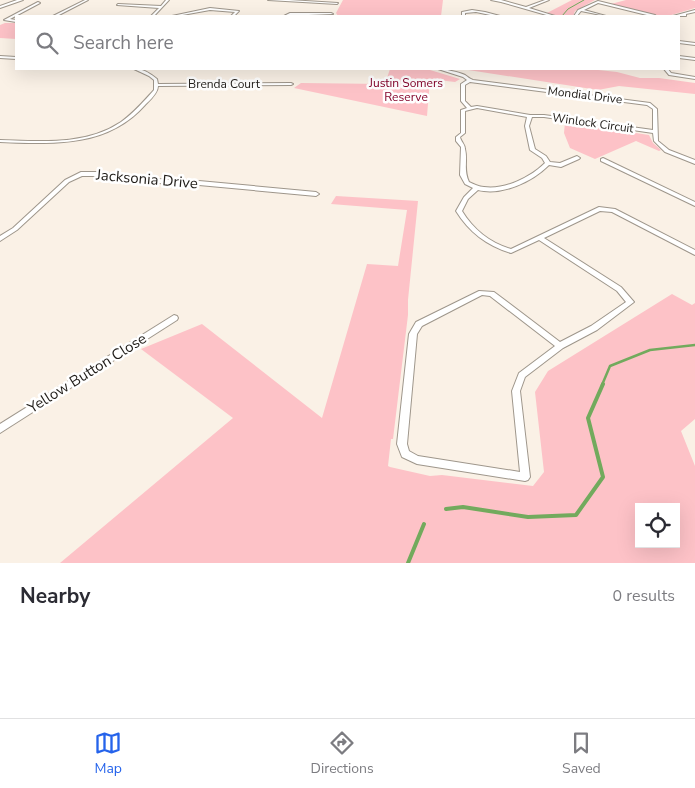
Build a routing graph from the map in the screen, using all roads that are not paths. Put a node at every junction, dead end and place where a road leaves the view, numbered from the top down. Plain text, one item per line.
1 (16, 0) edge
2 (21, 0) edge
3 (87, 0) edge
4 (168, 0) edge
5 (269, 0) edge
6 (492, 0) edge
7 (548, 0) edge
8 (337, 2) edge
9 (39, 3) dead end
10 (118, 5) dead end
11 (0, 7) edge
12 (161, 7) junction
13 (526, 8) junction
14 (581, 10) junction
15 (695, 10) edge
16 (15, 15) edge
17 (16, 15) edge
18 (58, 15) edge
19 (154, 15) edge
20 (179, 15) edge
21 (234, 15) edge
22 (288, 15) edge
23 (331, 15) edge
24 (464, 15) edge
25 (494, 15) edge
26 (548, 15) edge
27 (577, 15) edge
28 (601, 15) edge
29 (650, 15) edge
30 (685, 15) junction
31 (680, 16) edge
32 (690, 17) dead end
33 (15, 21) edge
34 (680, 42) edge
35 (695, 44) edge
36 (0, 57) edge
37 (680, 57) edge
38 (15, 58) edge
39 (695, 59) edge
40 (138, 70) edge
41 (443, 70) edge
42 (667, 70) edge
43 (695, 78) edge
44 (470, 80) junction
45 (291, 84) dead end
46 (157, 85) junction
47 (469, 107) junction
48 (530, 116) junction
49 (656, 132) junction
50 (0, 141) edge
51 (578, 158) dead end
52 (603, 160) dead end
53 (695, 162) edge
54 (548, 163) junction
55 (477, 188) junction
56 (316, 194) dead end
57 (695, 204) edge
58 (540, 238) junction
59 (0, 239) edge
60 (695, 253) edge
61 (174, 318) dead end
62 (560, 346) junction
63 (0, 428) edge

1 - 11 street
2 - 11 street
3 - 18 street
4 - 12 street
5 - 8 street
6 - 13 street
7 - 13 street
8 - 23 street
9 - 17 street
10 - 12 street
12 - 19 street
13 - 26 street
14 - 27 street
14 - 28 street
14 - 29 street
15 - 30 street
16 - 33 street
20 - 21 street
22 - 23 street
24 - 25 street
30 - 31 street
30 - 32 street
34 - 35 street
36 - 38 street
37 - 39 street
40 - 46 street
41 - 44 street, Mondial Drive
42 - 43 street
44 - 47 street
44 - 49 street, Mondial Drive
45 - 46 street, Brenda Court
46 - 50 street
47 - 48 street, Winlock Circuit
47 - 55 street
48 - 49 street, Winlock Circuit
48 - 54 street, Winlock Circuit
49 - 53 street, Mondial Drive
51 - 54 street
52 - 57 street
54 - 55 street
55 - 58 street
56 - 59 street, Jacksonia Drive
58 - 60 street
58 - 62 street
61 - 63 street, Yellow Button Close
62 - 62 street

